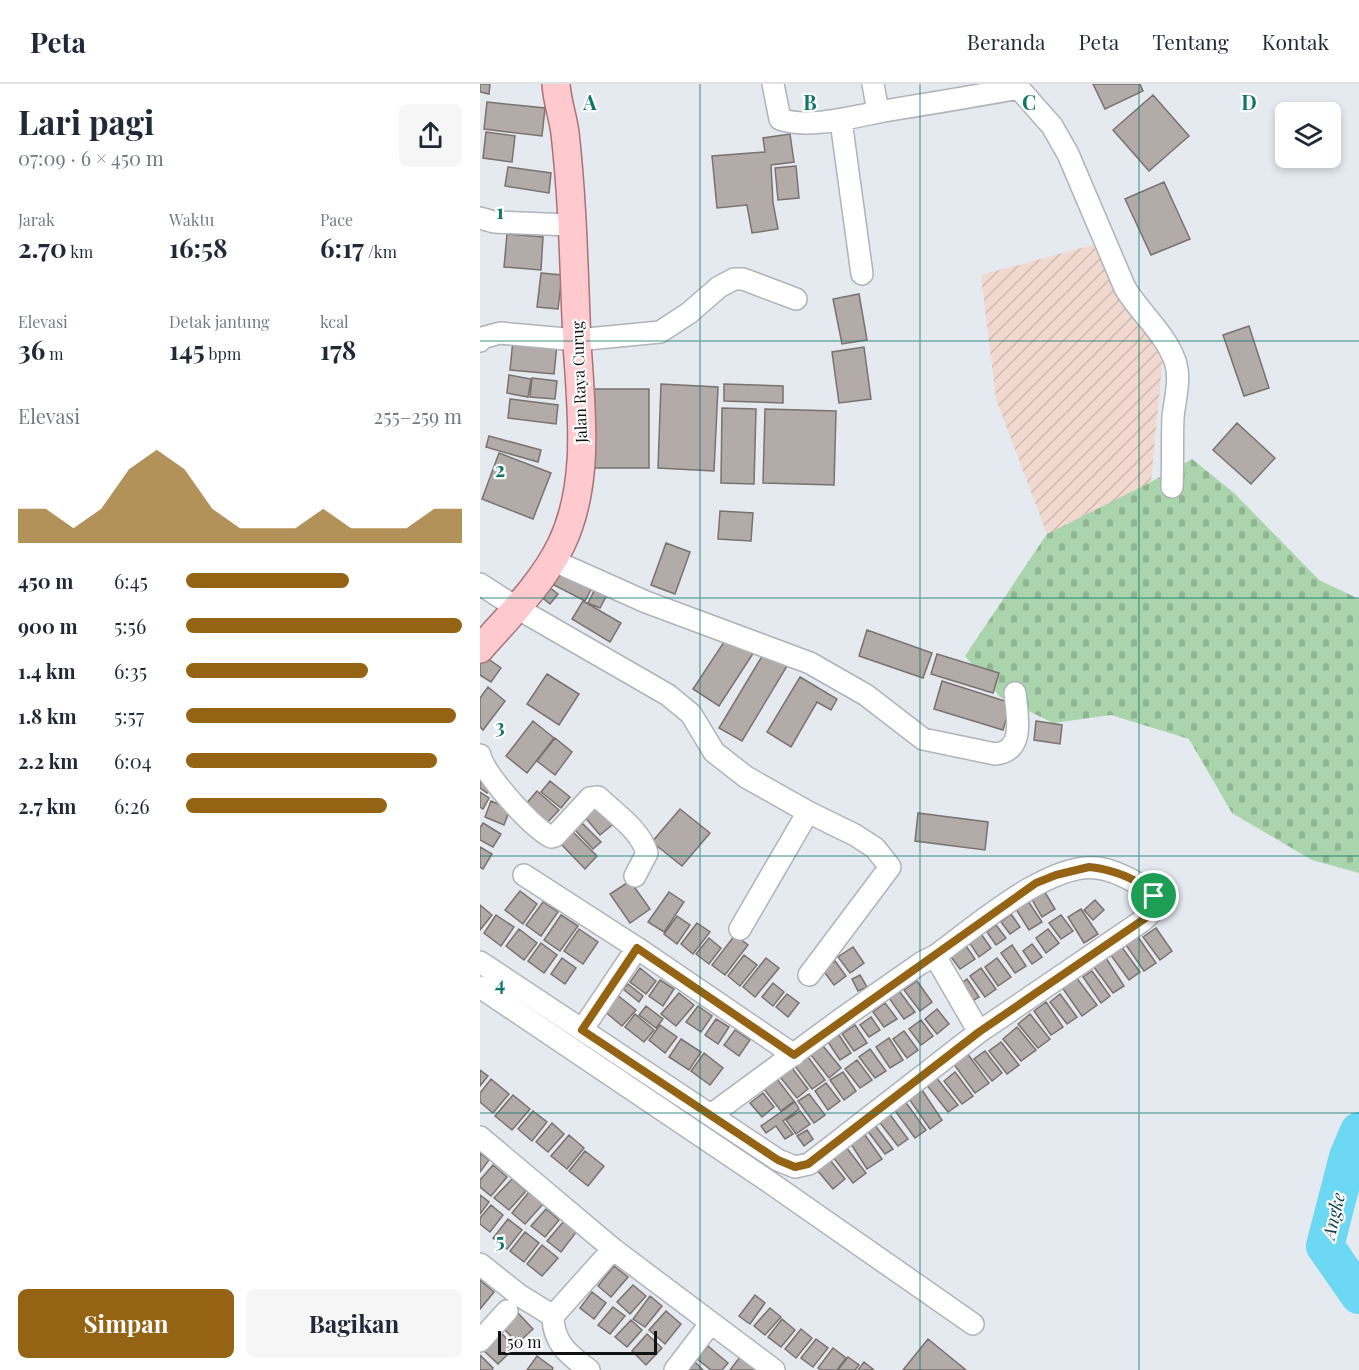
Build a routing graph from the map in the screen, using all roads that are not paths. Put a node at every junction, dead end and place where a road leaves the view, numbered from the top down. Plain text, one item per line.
1 (556, 84) edge
2 (773, 84) edge
3 (873, 84) edge
4 (1017, 86) edge
5 (878, 112) junction
6 (841, 121) junction
7 (480, 218) edge
8 (571, 225) junction
9 (862, 274) dead end
10 (796, 299) dead end
11 (577, 340) junction
12 (480, 341) edge
13 (1172, 487) dead end
14 (552, 560) junction
15 (480, 584) edge
16 (517, 608) junction
17 (480, 649) edge
18 (1015, 693) dead end
19 (480, 755) edge
20 (808, 812) junction
21 (524, 875) dead end
22 (634, 876) dead end
23 (740, 929) dead end
24 (637, 948) junction
25 (935, 956) junction
26 (480, 962) edge
27 (809, 975) dead end
28 (480, 987) edge
29 (582, 1030) junction
30 (979, 1032) junction
31 (794, 1055) junction
32 (711, 1115) junction
33 (480, 1137) edge
34 (613, 1249) junction
35 (480, 1264) edge
36 (507, 1311) dead end
37 (553, 1316) junction
38 (710, 1324) junction
39 (973, 1324) dead end
40 (480, 1341) edge
41 (589, 1370) edge
42 (675, 1370) edge
43 (774, 1370) edge

1 - 8 main road, Jalan Raya Curug
2 - 6 street
3 - 5 street
4 - 5 street
4 - 13 street
5 - 6 street
6 - 9 street
7 - 8 street
8 - 11 main road, Jalan Raya Curug
10 - 11 street
11 - 12 street
11 - 14 main road, Jalan Raya Curug
14 - 16 main road, Jalan Raya Curug
14 - 18 street
15 - 16 street
16 - 17 main road, Jalan Raya Curug
16 - 20 street
19 - 22 street
20 - 23 street
20 - 27 street
21 - 24 street
24 - 29 street
24 - 31 street
25 - 30 street
25 - 30 street
25 - 31 street
26 - 29 street
28 - 39 street
29 - 32 street
30 - 32 street
31 - 32 street
33 - 34 street
34 - 37 street
34 - 38 street
35 - 37 street
36 - 40 street
37 - 41 street
38 - 42 street
38 - 43 street

